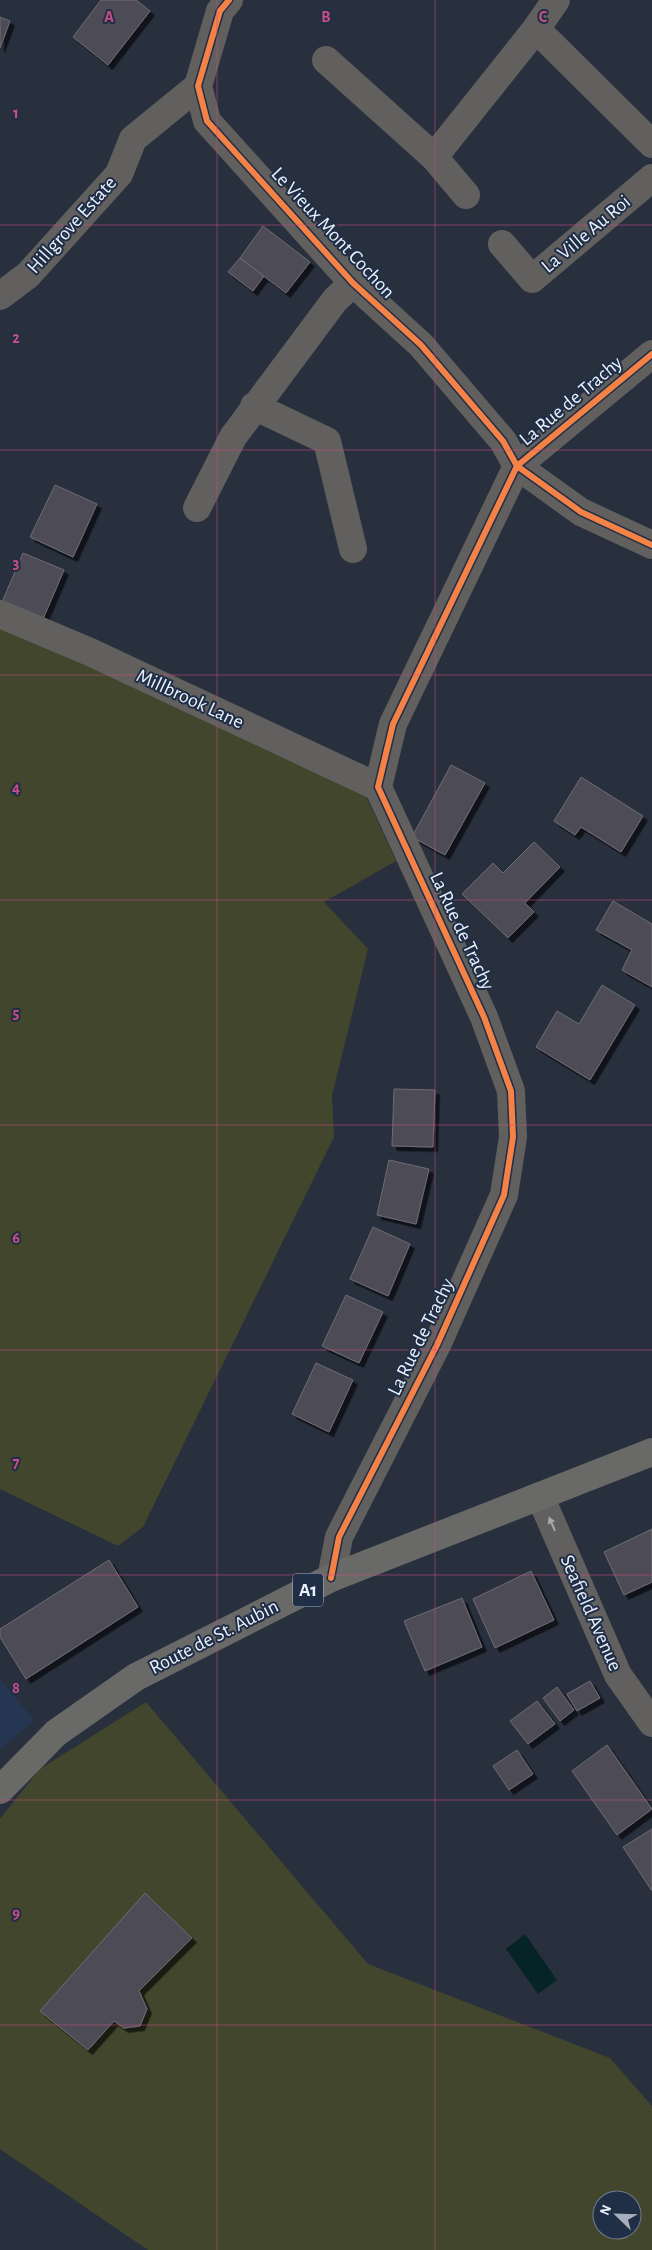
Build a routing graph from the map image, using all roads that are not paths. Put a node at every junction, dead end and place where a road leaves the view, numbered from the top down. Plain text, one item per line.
1 (229, 0) edge
2 (556, 0) edge
3 (536, 30) junction
4 (326, 60) dead end
5 (198, 86) junction
6 (652, 144) edge
7 (434, 157) junction
8 (652, 178) edge
9 (466, 195) dead end
10 (502, 244) dead end
11 (353, 283) junction
12 (0, 296) edge
13 (652, 354) edge
14 (254, 406) junction
15 (517, 466) junction
16 (197, 508) dead end
17 (652, 545) edge
18 (353, 549) dead end
19 (0, 614) edge
20 (378, 787) junction
21 (652, 1452) edge
22 (540, 1496) junction
23 (331, 1578) junction
24 (652, 1723) edge
25 (0, 1790) edge

1 - 5 street
2 - 3 street
3 - 6 street
3 - 7 street
4 - 7 street
5 - 11 street, Le Vieux Mont Cochon
5 - 12 street, Hillgrove Estate
7 - 9 street
8 - 10 street, La Ville Au Roi
11 - 14 street
11 - 15 street, Le Vieux Mont Cochon
13 - 15 street, La Rue de Trachy
14 - 16 street
14 - 18 street
15 - 17 street
15 - 20 street, La Rue de Trachy
19 - 20 street, Millbrook Lane
20 - 23 street, La Rue de Trachy
21 - 22 main road, Route de St. Aubin / A1
22 - 23 main road, Route de St. Aubin / A1
24 -> 22 street, Seafield Avenue
23 - 25 main road, Route de St. Aubin / A1

